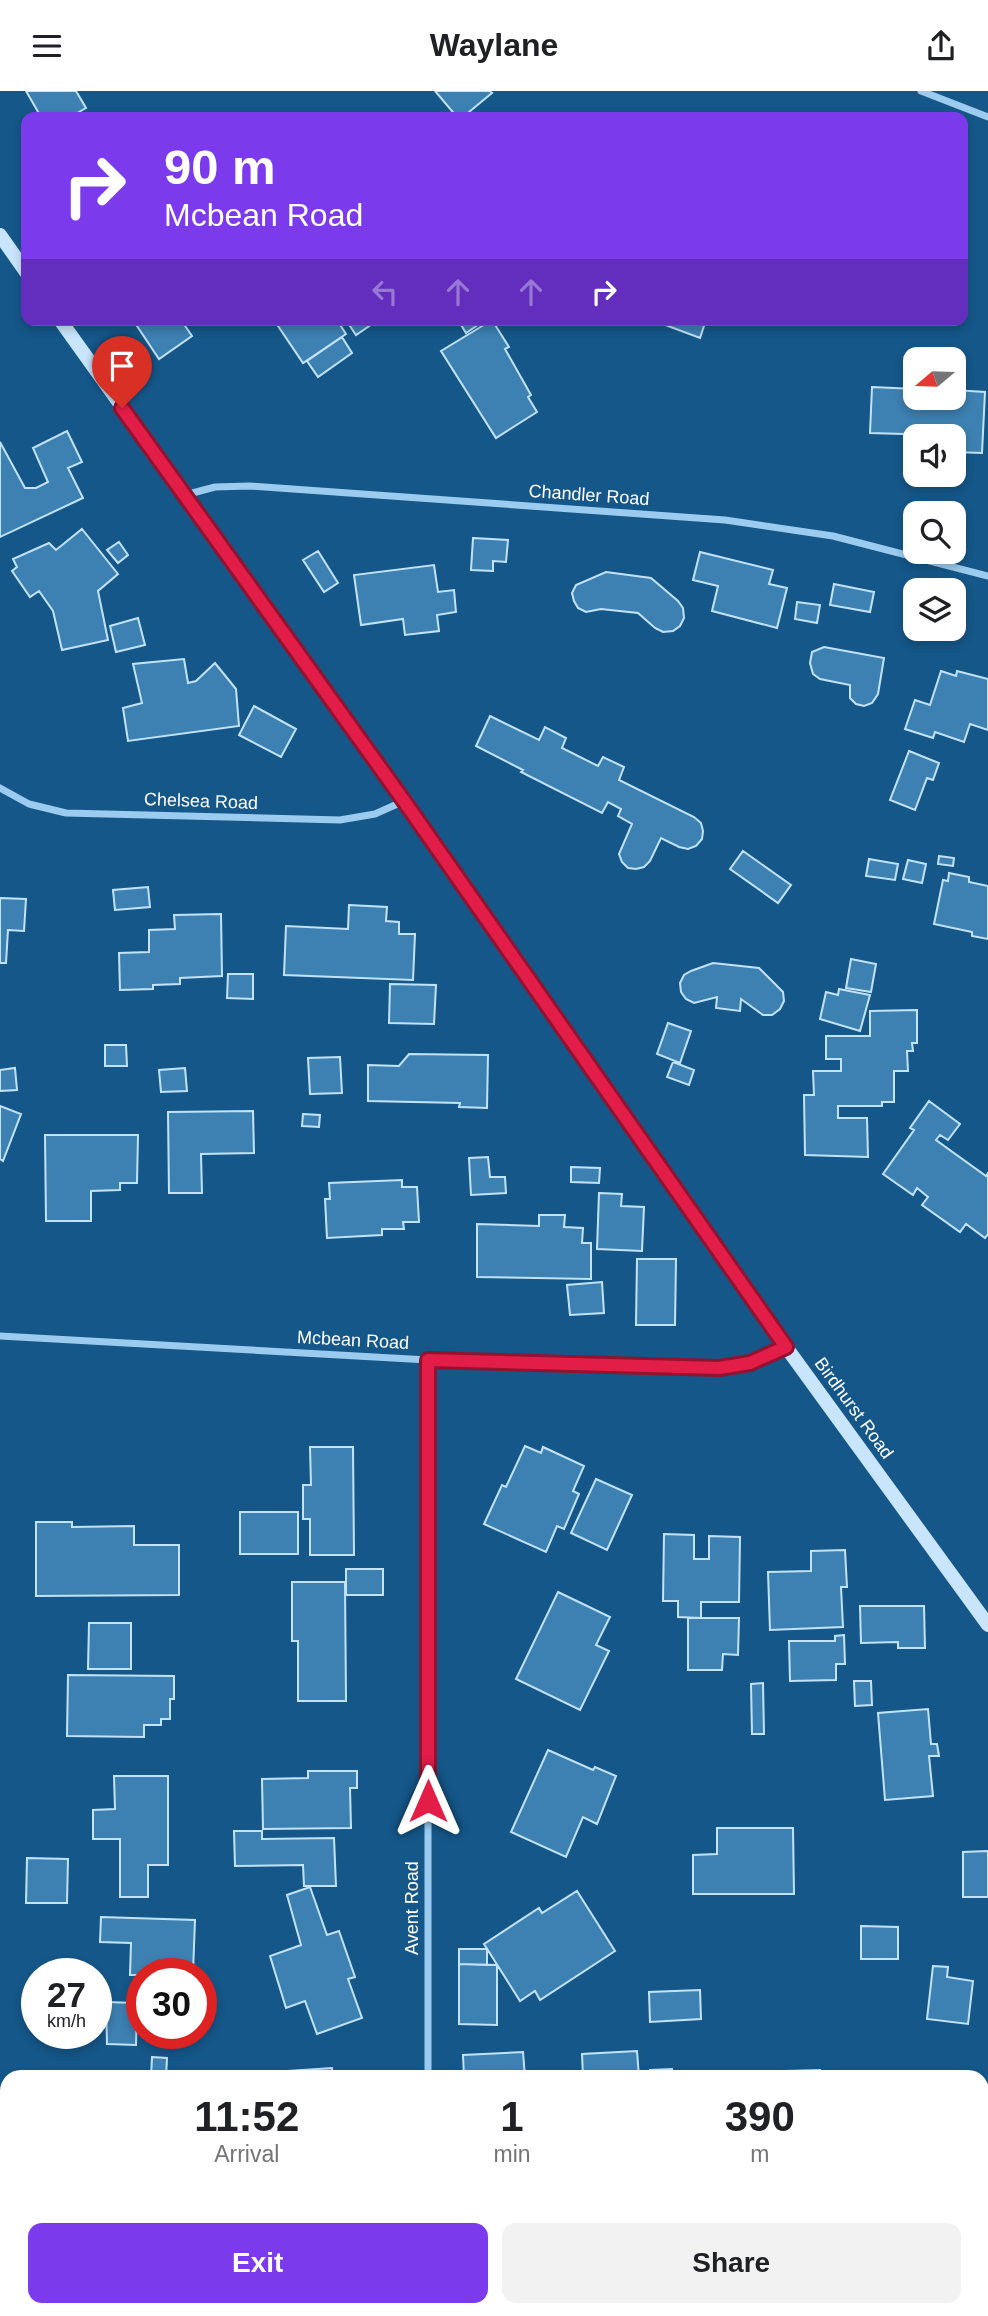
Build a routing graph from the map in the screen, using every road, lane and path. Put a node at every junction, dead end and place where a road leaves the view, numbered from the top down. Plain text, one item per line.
1 (921, 91) edge
2 (988, 117) edge
3 (0, 235) edge
4 (21, 265) edge
5 (64, 326) edge
6 (184, 495) junction
7 (988, 576) edge
8 (0, 788) edge
9 (404, 801) junction
10 (0, 1336) edge
11 (786, 1347) junction
12 (428, 1360) junction
13 (988, 1625) edge
14 (428, 2070) edge

1 - 2 street
3 - 4 street
5 - 6 street, Birdhurst Road
6 - 7 street, Chandler Road
6 - 9 street, Birdhurst Road
8 - 9 street, Chelsea Road
9 - 11 street, Birdhurst Road
10 - 12 street, Mcbean Road
11 - 12 street, Mcbean Road
11 - 13 street, Birdhurst Road
12 - 14 street, Avent Road

